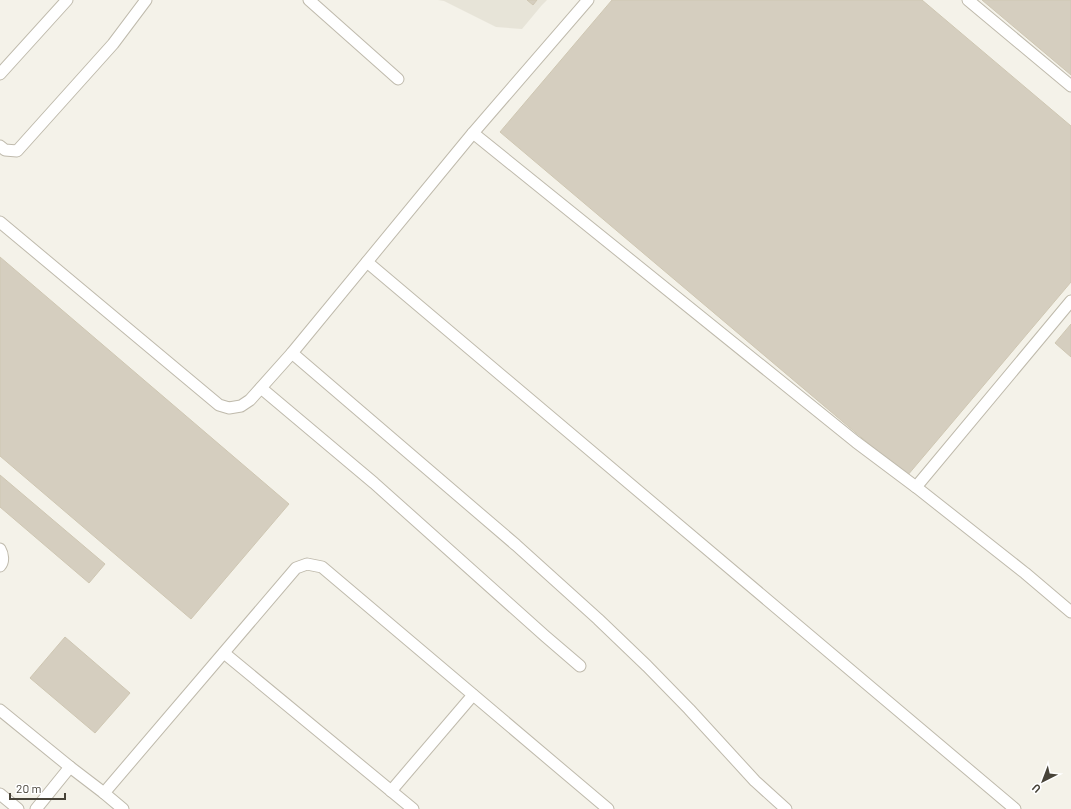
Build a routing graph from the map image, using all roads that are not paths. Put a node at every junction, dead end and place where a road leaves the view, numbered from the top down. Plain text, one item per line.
1 (67, 0) edge
2 (146, 0) edge
3 (309, 0) edge
4 (588, 0) edge
5 (968, 0) edge
6 (0, 74) edge
7 (398, 79) dead end
8 (1071, 86) edge
9 (474, 133) junction
10 (0, 146) edge
11 (0, 222) edge
12 (366, 262) junction
13 (1071, 301) edge
14 (292, 353) junction
15 (260, 388) junction
16 (916, 487) junction
17 (0, 549) edge
18 (0, 566) edge
19 (1071, 612) edge
20 (224, 653) junction
21 (580, 666) dead end
22 (473, 695) junction
23 (0, 710) edge
24 (70, 767) junction
25 (391, 791) junction
26 (104, 793) junction
27 (0, 794) edge
28 (16, 808) edge
29 (36, 809) edge
30 (123, 809) edge
31 (413, 809) edge
32 (608, 809) edge
33 (786, 809) edge
34 (1015, 809) edge

1 - 6 lane
2 - 10 lane
3 - 7 lane
4 - 9 lane
5 - 8 lane
9 - 12 lane
9 - 16 lane
11 - 15 lane
12 - 14 lane
12 - 34 lane
13 - 16 lane
14 - 15 lane
14 - 33 lane
15 - 21 lane
16 - 19 lane
17 - 18 lane
20 - 22 lane
20 - 25 lane
20 - 26 lane
22 - 25 lane
22 - 32 lane
23 - 24 lane
24 - 26 lane
24 - 29 lane
25 - 31 lane
26 - 30 lane
27 - 28 lane

